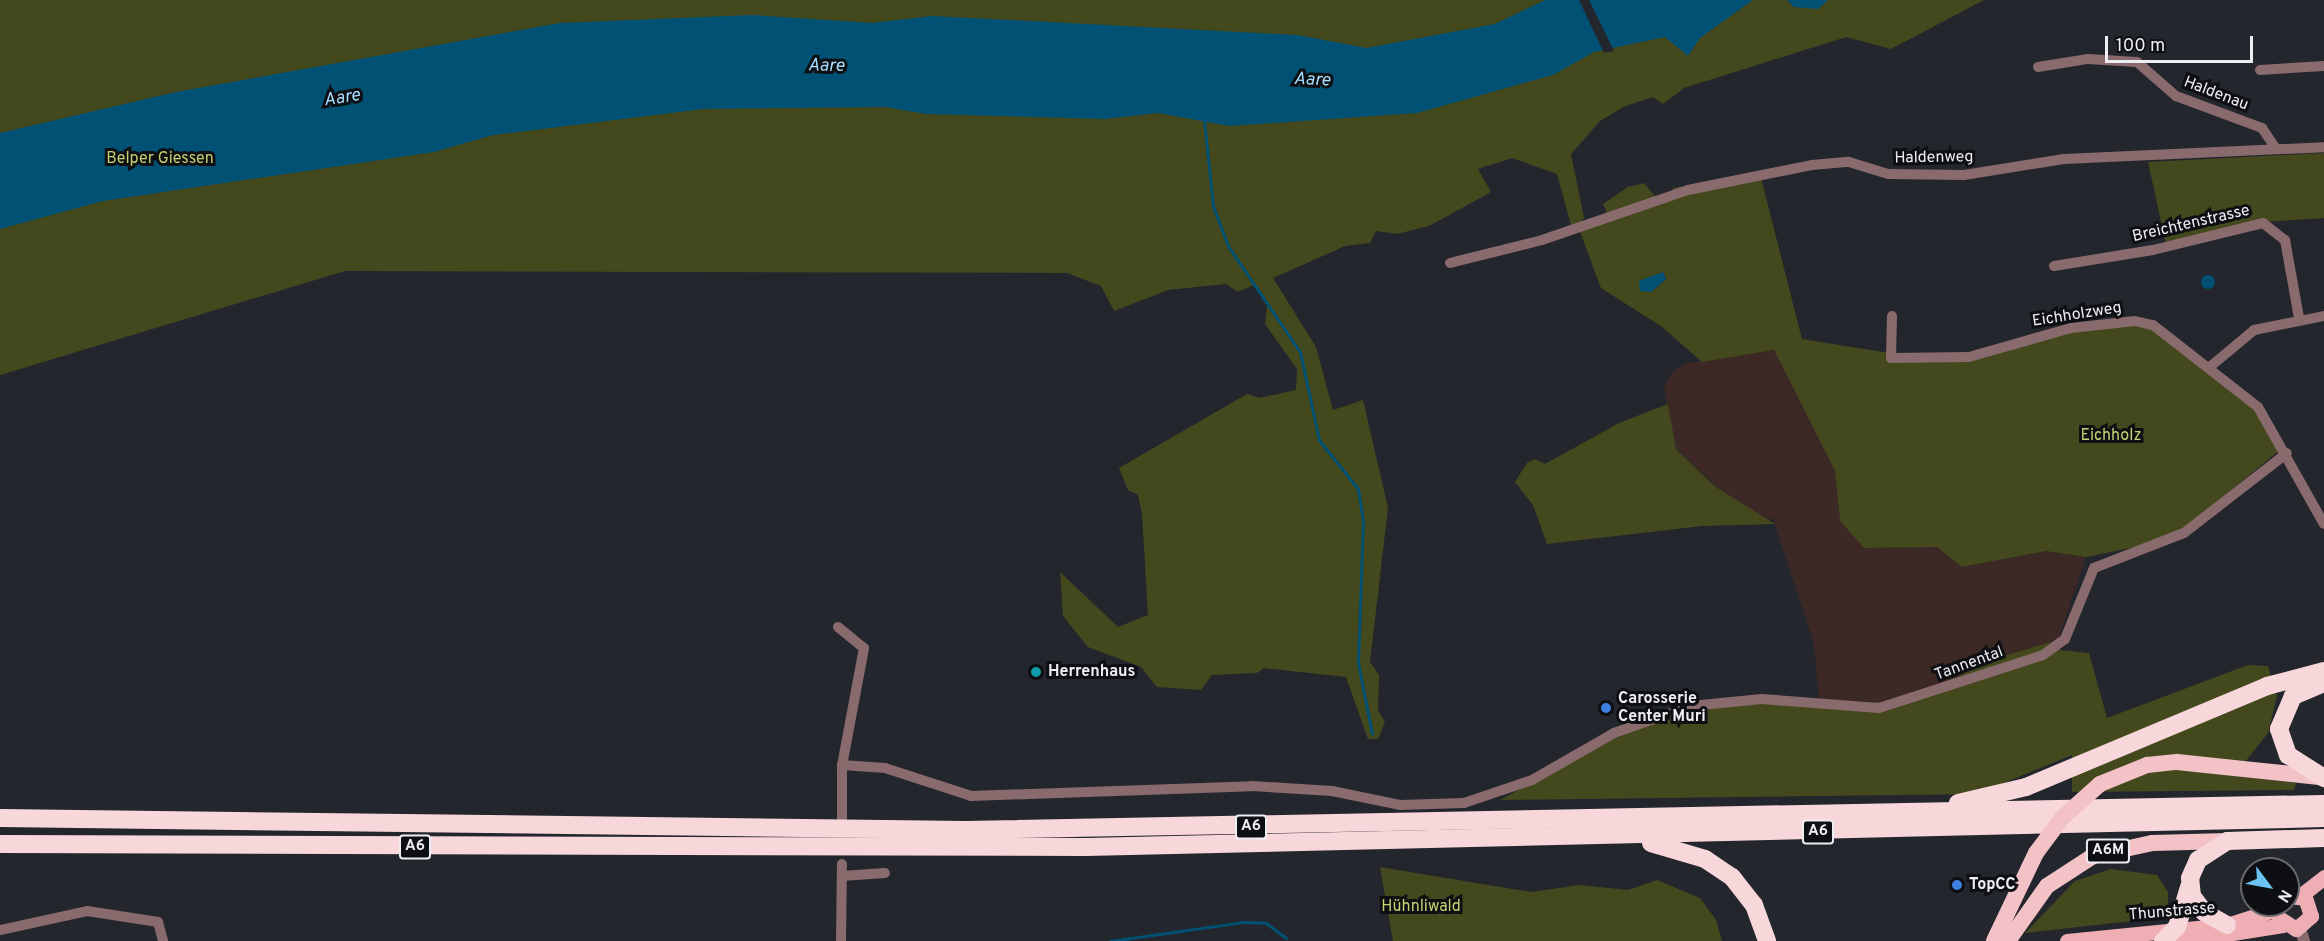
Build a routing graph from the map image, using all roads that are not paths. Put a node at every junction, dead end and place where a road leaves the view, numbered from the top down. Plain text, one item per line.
1 (2324, 66) edge
2 (2038, 68) dead end
3 (2260, 70) dead end
4 (2324, 147) edge
5 (2276, 149) junction
6 (1450, 263) dead end
7 (2054, 266) dead end
8 (1892, 316) dead end
9 (2324, 316) edge
10 (2299, 318) junction
11 (2211, 366) junction
12 (2287, 453) junction
13 (2324, 524) edge
14 (838, 627) dead end
15 (2324, 671) edge
16 (2324, 683) edge
17 (842, 765) junction
18 (2321, 778) edge
19 (2324, 804) edge
20 (1871, 815) junction
21 (0, 818) edge
22 (2324, 818) edge
23 (842, 819) dead end
24 (1630, 837) junction
25 (2324, 838) edge
26 (2227, 841) junction
27 (0, 844) edge
28 (842, 864) dead end
29 (885, 873) dead end
30 (842, 876) junction
31 (2324, 877) edge
32 (2324, 881) edge
33 (2189, 886) junction
34 (2300, 899) edge
35 (2250, 917) edge
36 (2281, 917) edge
37 (2227, 925) junction
38 (2283, 925) junction
39 (0, 930) edge
40 (2302, 934) edge
41 (2000, 937) edge
42 (2174, 937) edge
43 (163, 941) edge
44 (841, 941) edge
45 (1767, 941) edge
46 (2067, 941) edge

1 - 3 street
2 - 5 street, Haldenau
4 - 5 street, Haldenweg
5 - 6 street, Haldenweg
7 - 10 street, Breichtenstrasse
8 - 11 street, Eichholzweg
9 - 10 street
10 - 11 street
11 - 12 street, Eichholzweg
12 - 13 street, Eichholzweg
12 - 17 street, Tannental
14 - 17 street
15 - 20 highway
16 - 18 highway
17 - 23 street
18 - 41 highway, A6M, bridge
19 - 20 highway, A6
20 - 21 highway, A6
22 - 24 highway, A6
24 - 27 highway, A6
24 - 45 highway
25 - 26 highway
26 - 33 highway
26 - 41 highway, A6M
28 - 30 street
29 - 30 street
30 - 44 street
31 - 34 main road
32 - 34 main road
33 - 37 highway
33 - 42 highway
34 - 40 main road
35 - 37 main road, Thunstrasse
36 - 38 main road
37 - 42 main road, Thunstrasse
38 - 40 main road, Thunstrasse
38 - 42 main road, Thunstrasse
39 - 43 street
42 - 46 main road, Thunstrasse

